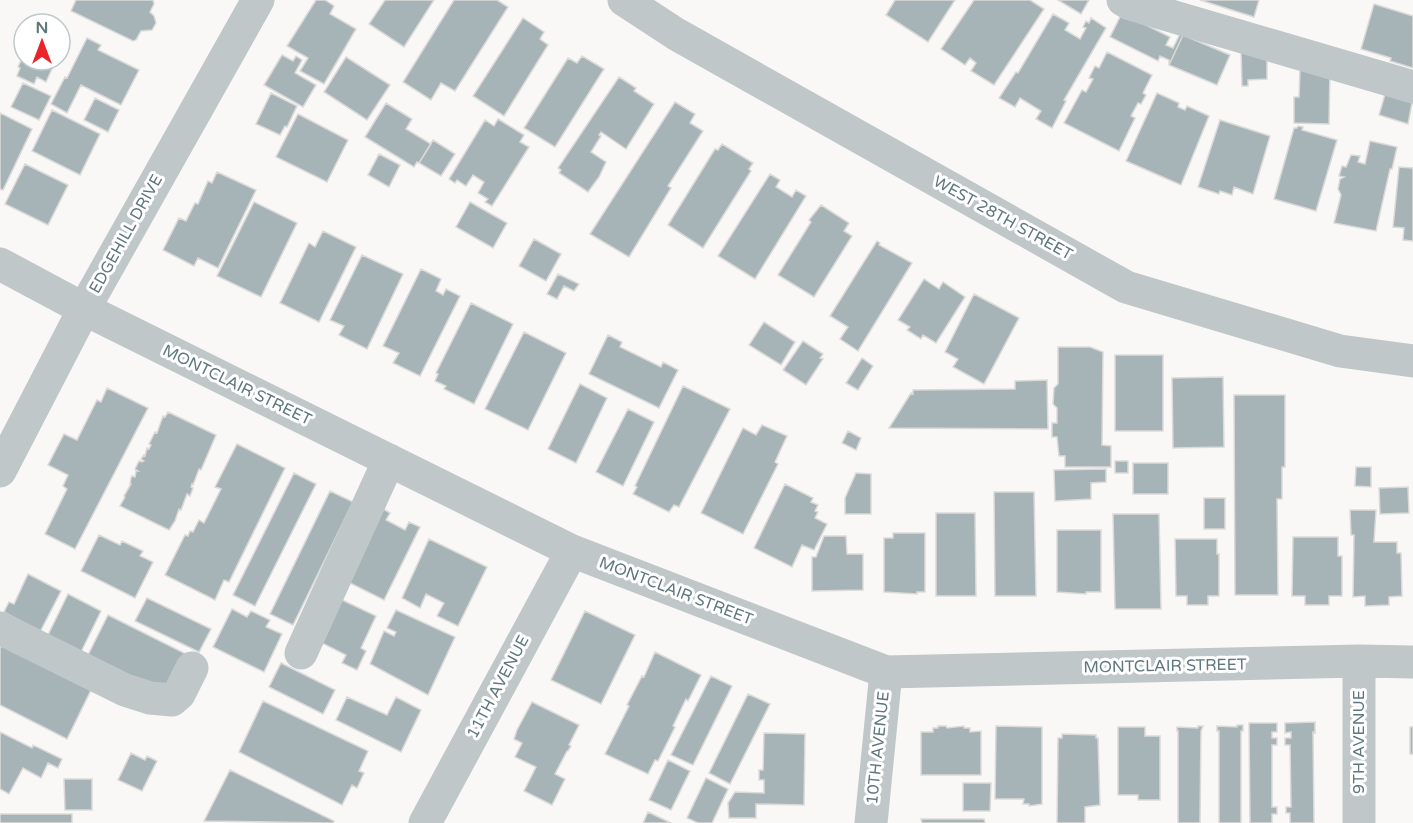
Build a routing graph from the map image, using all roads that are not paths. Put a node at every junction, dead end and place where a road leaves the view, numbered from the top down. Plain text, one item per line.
1 (258, 0) edge
2 (624, 0) edge
3 (1123, 0) edge
4 (1413, 87) edge
5 (0, 264) edge
6 (84, 309) junction
7 (1413, 361) edge
8 (389, 460) junction
9 (0, 471) edge
10 (572, 551) junction
11 (0, 628) edge
12 (301, 653) dead end
13 (1359, 661) junction
14 (1413, 662) edge
15 (192, 669) dead end
16 (886, 672) junction
17 (425, 823) edge
18 (871, 823) edge
19 (1359, 823) edge

1 - 6 street, EDGEHILL DRIVE
2 - 7 street, WEST 28TH STREET
3 - 4 street
5 - 6 street, MONTCLAIR STREET
6 - 8 street, MONTCLAIR STREET
6 - 9 street, EDGEHILL DRIVE
8 - 10 street, MONTCLAIR STREET
8 - 12 street
10 - 16 street, MONTCLAIR STREET
10 - 17 street, 11TH AVENUE
11 - 15 street
13 - 14 street, MONTCLAIR STREET
13 - 16 street, MONTCLAIR STREET
13 - 19 street, 9TH AVENUE
16 - 18 street, 10TH AVENUE

